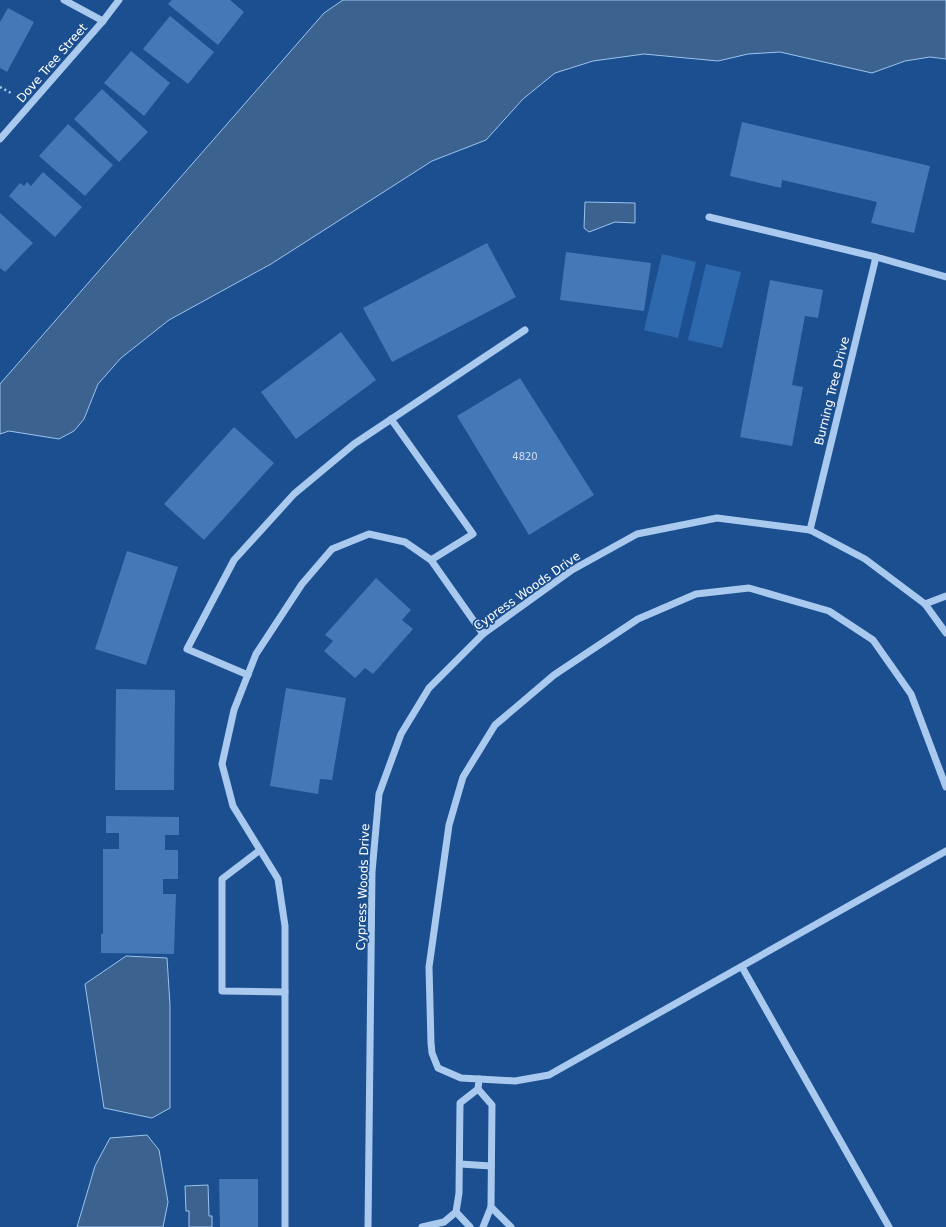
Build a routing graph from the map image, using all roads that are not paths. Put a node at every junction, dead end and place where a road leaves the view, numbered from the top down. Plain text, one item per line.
1 (64, 0) edge
2 (119, 0) edge
3 (103, 21) junction
4 (0, 139) edge
5 (709, 217) dead end
6 (876, 257) junction
7 (946, 277) edge
8 (525, 330) dead end
9 (391, 419) junction
10 (810, 530) junction
11 (432, 560) junction
12 (946, 596) edge
13 (926, 604) junction
14 (946, 633) edge
15 (483, 634) junction
16 (248, 675) junction
17 (946, 787) edge
18 (260, 850) junction
19 (946, 851) edge
20 (742, 967) junction
21 (285, 992) junction
22 (479, 1079) junction
23 (478, 1089) junction
24 (460, 1164) junction
25 (491, 1166) junction
26 (491, 1207) junction
27 (456, 1212) junction
28 (285, 1227) edge
29 (368, 1227) edge
30 (422, 1227) edge
31 (470, 1227) edge
32 (483, 1227) edge
33 (511, 1227) edge
34 (889, 1227) edge

1 - 3 street
2 - 3 street, Dove Tree Street
3 - 4 street, Dove Tree Street
5 - 6 street
6 - 7 street
6 - 10 street, Burning Tree Drive
8 - 9 street
9 - 11 street
9 - 16 street
10 - 13 street, Cypress Woods Drive
10 - 15 street, Cypress Woods Drive
11 - 15 street
11 - 16 street
12 - 13 street
13 - 14 street, Cypress Woods Drive
15 - 29 street, Cypress Woods Drive
16 - 18 street
17 - 22 street
18 - 21 street
18 - 21 street
19 - 20 street
20 - 22 street
20 - 34 street
21 - 28 street
22 - 23 street
23 - 24 street
23 - 25 street
24 - 25 street
24 - 27 street
25 - 26 street
26 - 32 street
26 - 33 street
27 - 30 street
27 - 31 street

